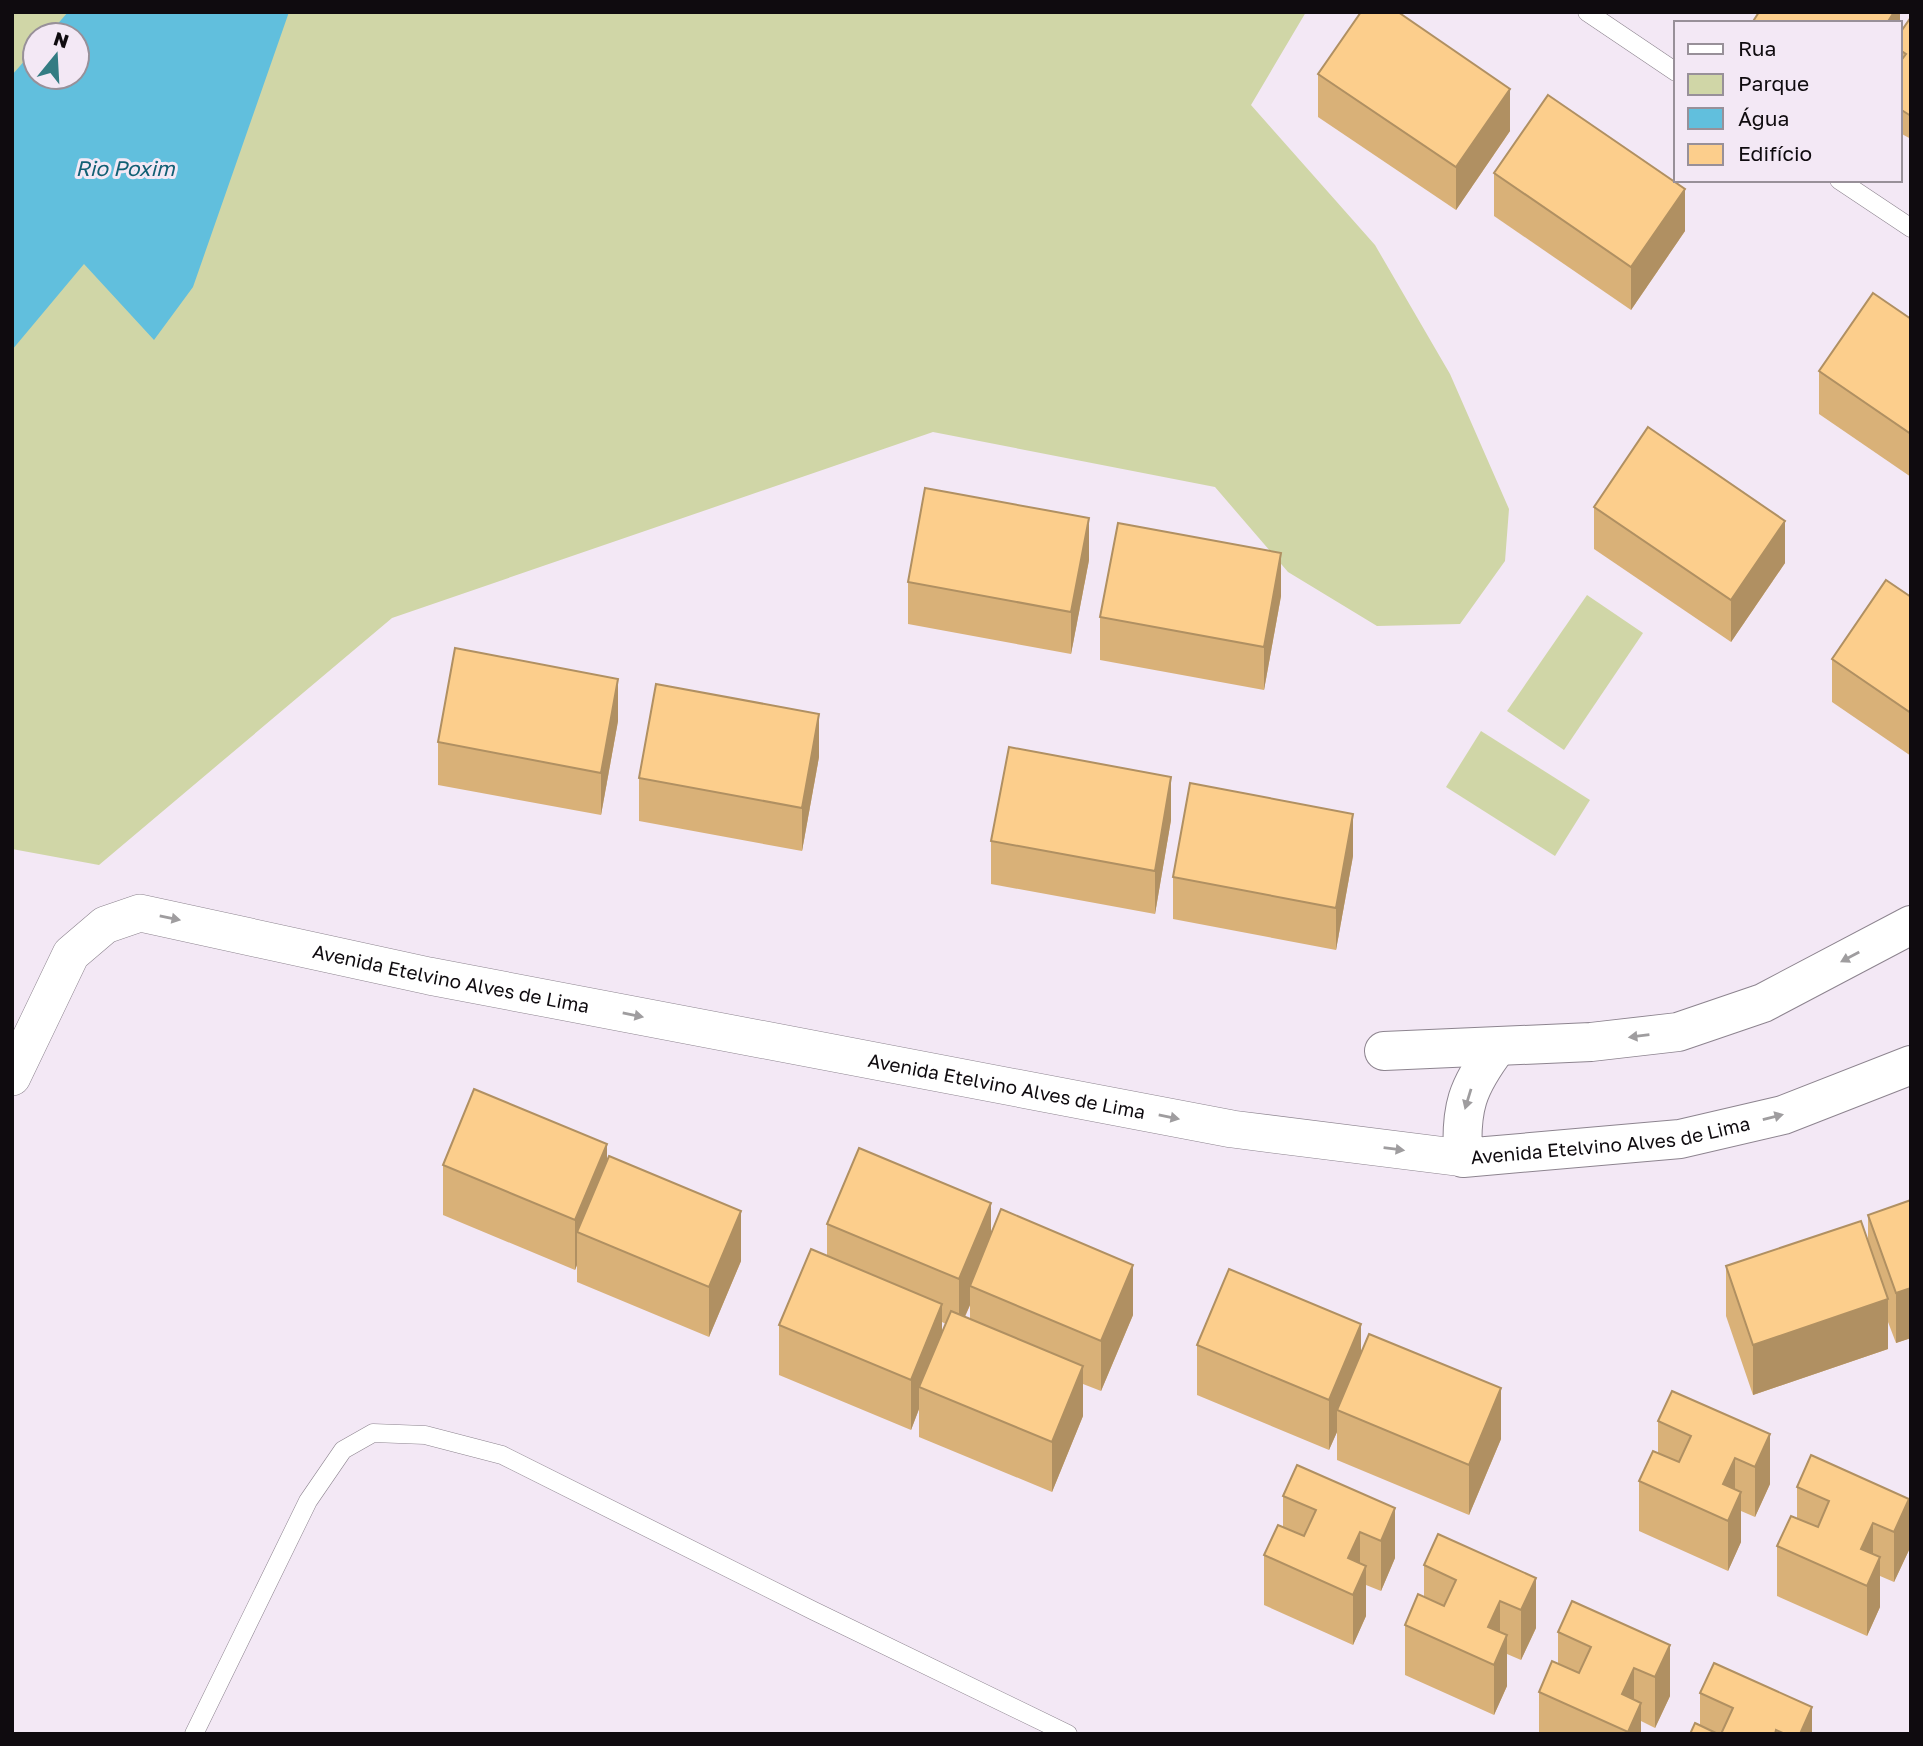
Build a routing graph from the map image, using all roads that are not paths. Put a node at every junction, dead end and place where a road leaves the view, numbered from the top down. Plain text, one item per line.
1 (1587, 12) edge
2 (1674, 71) edge
3 (1842, 182) edge
4 (1911, 228) edge
5 (1911, 925) edge
6 (1497, 1048) junction
7 (1384, 1051) dead end
8 (1911, 1065) edge
9 (12, 1077) edge
10 (1463, 1158) junction
11 (194, 1734) edge
12 (1068, 1734) edge

1 - 2 lane
3 - 4 lane
5 -> 6 street
6 - 7 street
6 -> 10 street
10 -> 8 street, Avenida Etelvino Alves de Lima
9 -> 10 street, Avenida Etelvino Alves de Lima
11 - 12 lane

